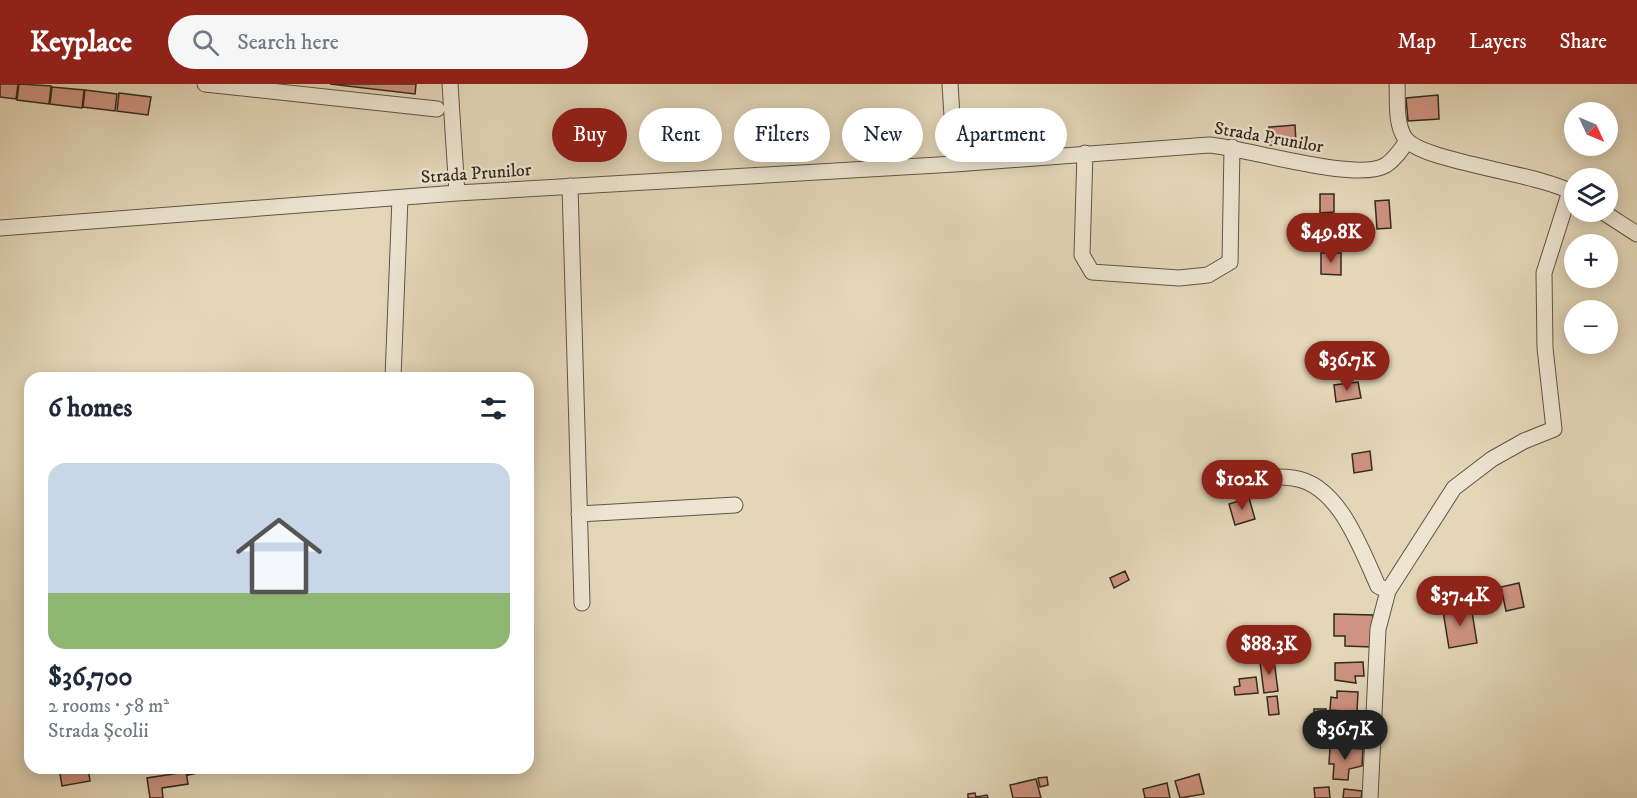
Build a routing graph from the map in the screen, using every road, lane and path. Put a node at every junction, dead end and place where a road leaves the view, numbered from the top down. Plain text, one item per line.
1 (205, 84) edge
2 (450, 84) edge
3 (1397, 84) edge
4 (954, 85) edge
5 (437, 109) dead end
6 (1407, 141) junction
7 (1232, 147) junction
8 (1085, 153) junction
9 (955, 164) junction
10 (570, 186) junction
11 (1564, 189) edge
12 (457, 193) junction
13 (400, 198) junction
14 (1564, 218) edge
15 (1618, 222) edge
16 (0, 228) edge
17 (1637, 234) edge
18 (393, 372) edge
19 (1224, 483) dead end
20 (735, 505) dead end
21 (579, 514) junction
22 (1388, 591) junction
23 (582, 603) dead end
24 (1370, 798) edge

1 - 5 street
2 - 12 street
3 - 6 street
4 - 9 street
6 - 7 street, Strada Prunilor
6 - 11 street
7 - 8 street, Strada Prunilor
7 - 8 street
8 - 9 street, Strada Prunilor
9 - 10 street, Strada Prunilor
10 - 12 street, Strada Prunilor
10 - 21 street
12 - 13 street, Strada Prunilor
13 - 16 street, Strada Prunilor
13 - 18 street
14 - 22 street
15 - 17 street
19 - 22 street
20 - 21 street
21 - 23 street
22 - 24 street

